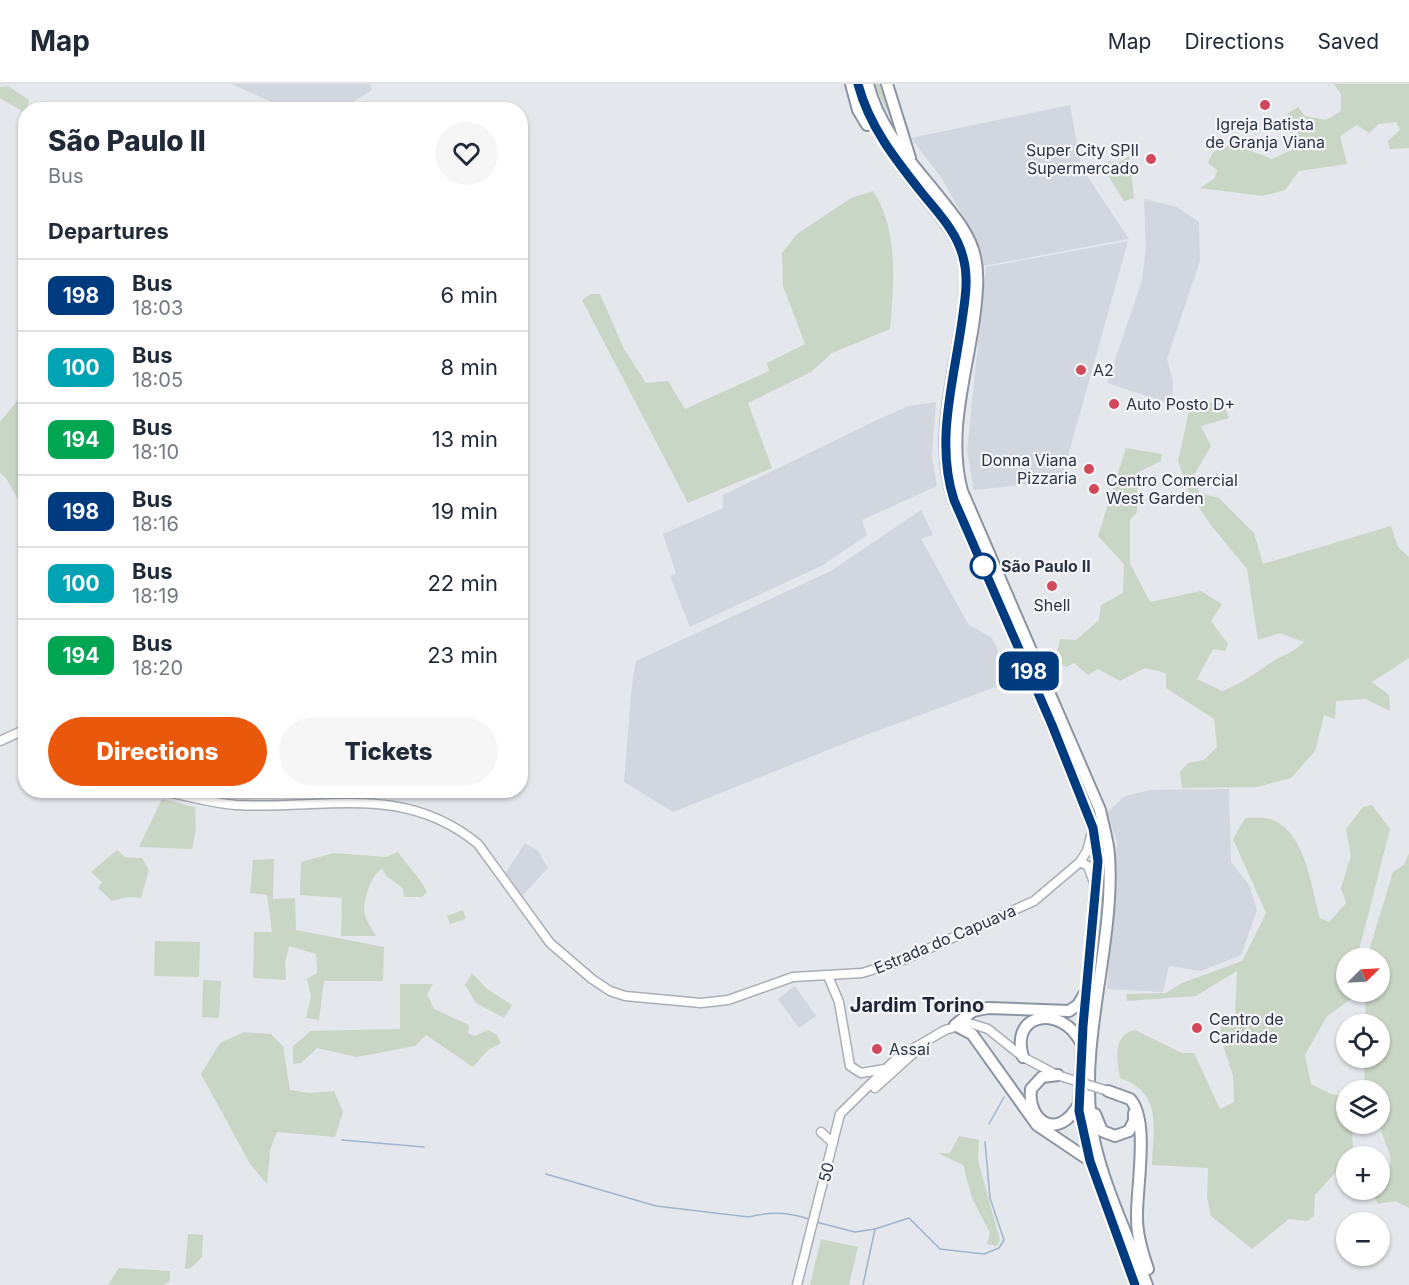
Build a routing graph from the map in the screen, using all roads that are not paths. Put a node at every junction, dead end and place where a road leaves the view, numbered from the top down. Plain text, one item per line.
1 (851, 84) edge
2 (858, 84) edge
3 (868, 84) edge
4 (887, 84) edge
5 (895, 159) junction
6 (912, 164) junction
7 (18, 733) edge
8 (0, 741) edge
9 (201, 798) edge
10 (1093, 828) junction
11 (1080, 862) junction
12 (1096, 886) junction
13 (828, 976) junction
14 (1086, 990) junction
15 (955, 1025) junction
16 (928, 1040) junction
17 (1082, 1045) junction
18 (901, 1055) junction
19 (1023, 1057) junction
20 (899, 1066) junction
21 (885, 1069) junction
22 (1059, 1075) junction
23 (1106, 1091) junction
24 (1085, 1101) junction
25 (836, 1125) junction
26 (821, 1132) dead end
27 (833, 1143) junction
28 (1090, 1161) junction
29 (797, 1285) edge
30 (1135, 1285) edge
31 (1147, 1285) edge
32 (1153, 1285) edge

1 - 5 highway
2 - 5 highway
3 - 6 highway
4 - 6 highway
5 - 10 highway
6 - 24 highway
7 - 8 main road
9 - 13 main road, Estrada do Capuava
10 - 11 main road, Estrada do Capuava
10 - 12 highway
11 - 12 main road
11 - 13 main road, Estrada do Capuava
12 - 14 highway
13 - 21 main road
14 - 15 highway
14 - 17 highway
15 - 16 main road
15 - 19 main road
15 - 28 highway
16 - 18 main road
16 - 20 main road
17 - 19 highway
17 - 24 highway
18 - 20 main road
18 - 21 main road
19 - 22 main road
20 - 25 main road
21 - 25 main road, 50
22 - 23 main road, bridge
22 - 24 highway
23 - 24 highway
23 - 32 highway
24 - 28 highway
24 - 31 highway
25 - 27 main road, 50
26 - 27 main road
27 - 29 main road, 50
28 - 30 highway

